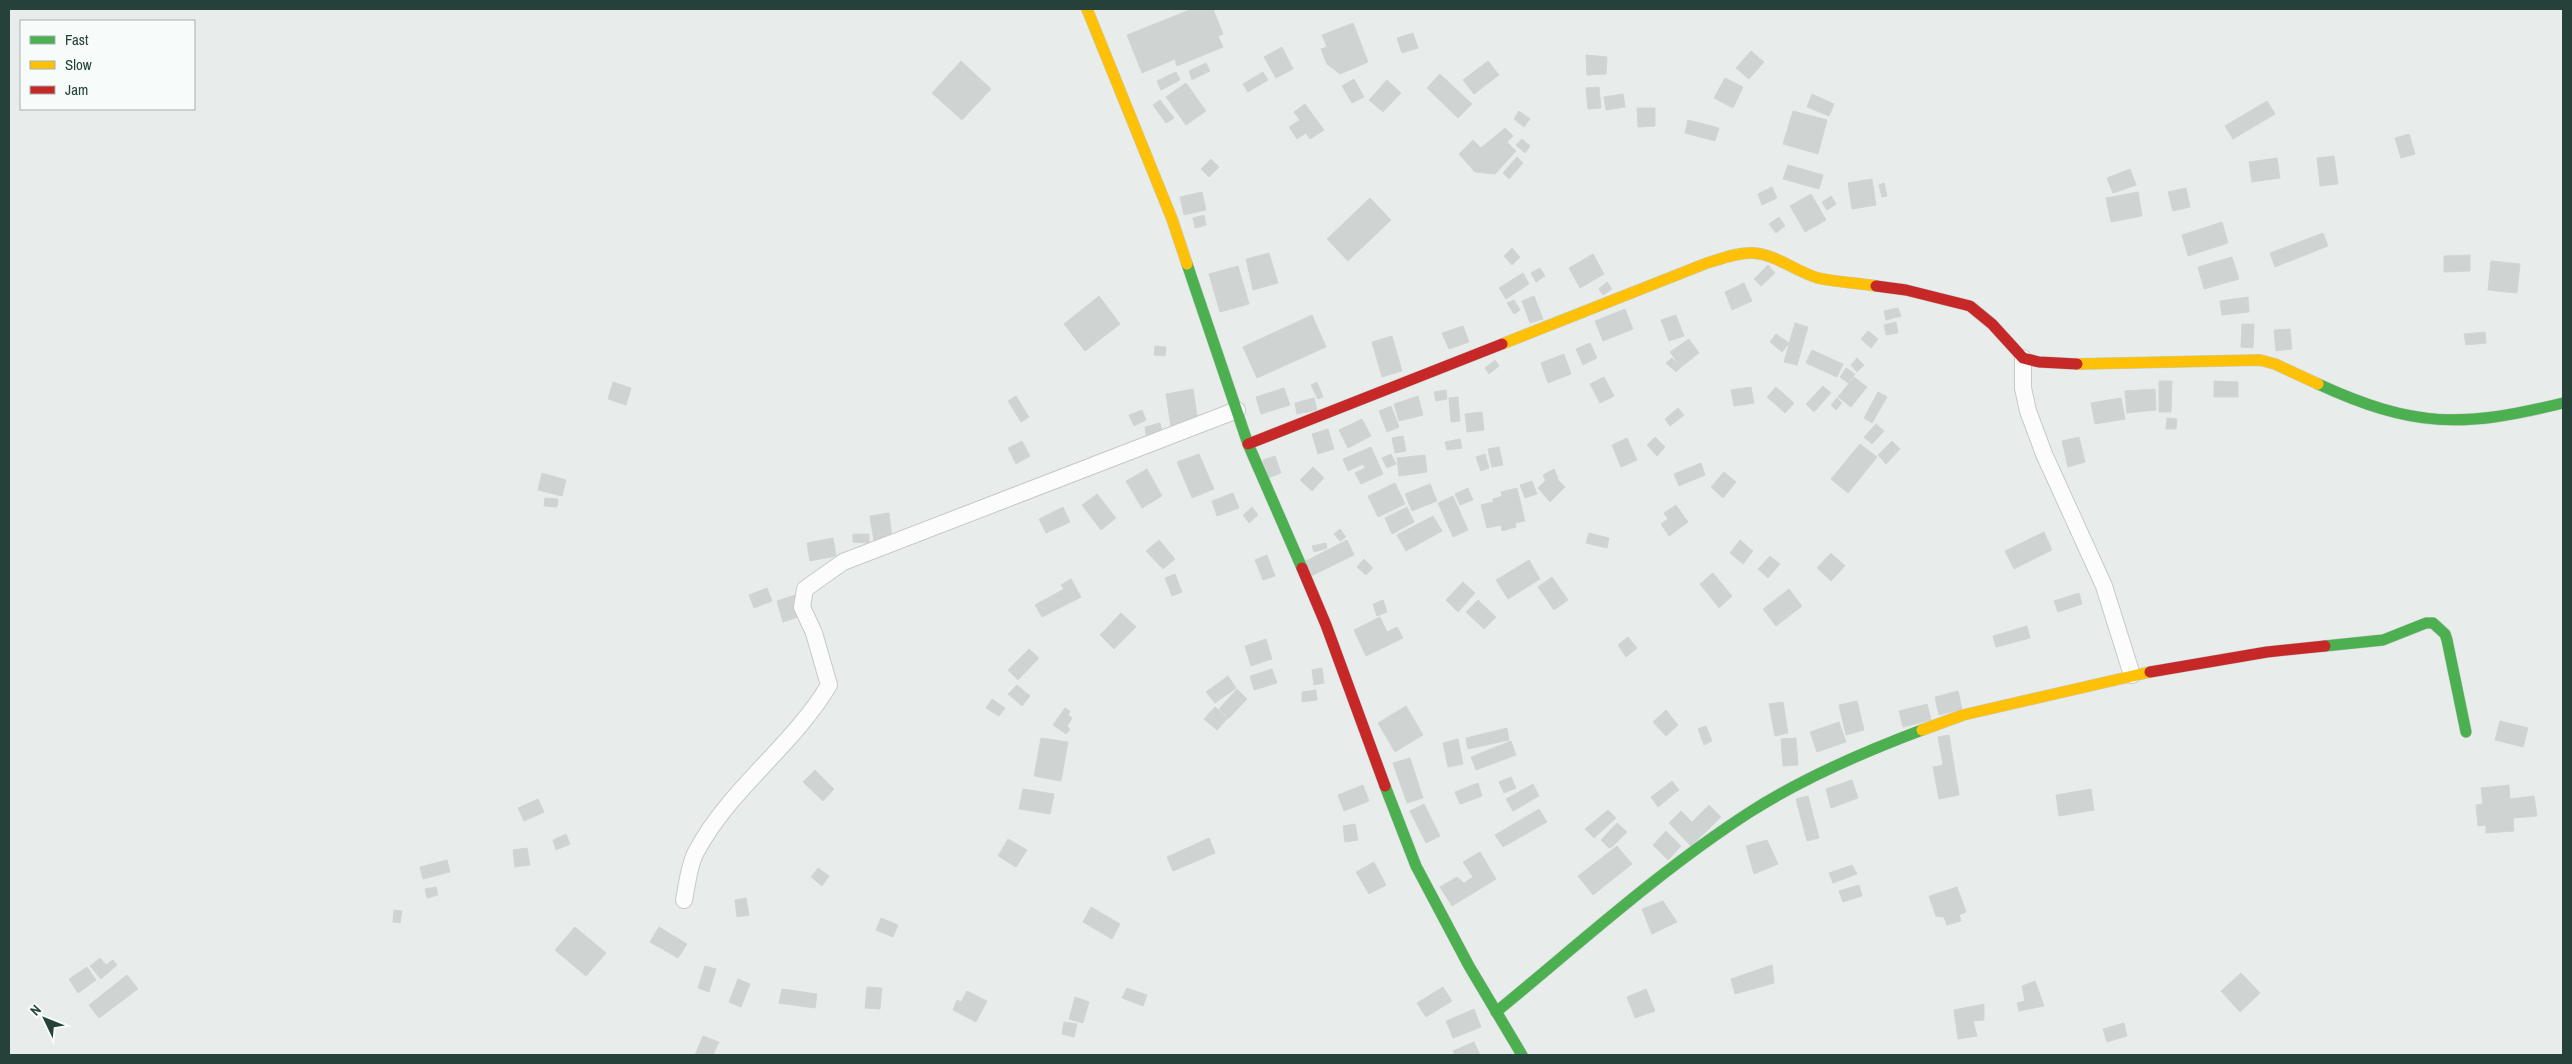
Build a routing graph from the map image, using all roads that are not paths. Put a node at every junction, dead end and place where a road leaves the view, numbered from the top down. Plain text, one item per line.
1 (1087, 9) edge
2 (2023, 358) junction
3 (2563, 403) edge
4 (1237, 410) junction
5 (1248, 444) junction
6 (2132, 675) junction
7 (2466, 732) dead end
8 (684, 900) dead end
9 (1496, 1012) junction
10 (1522, 1055) edge

1 - 4 street
2 - 3 street
2 - 5 street
2 - 6 street
4 - 5 street
4 - 8 street
5 - 9 street
6 - 7 street
6 - 9 street
9 - 10 street

